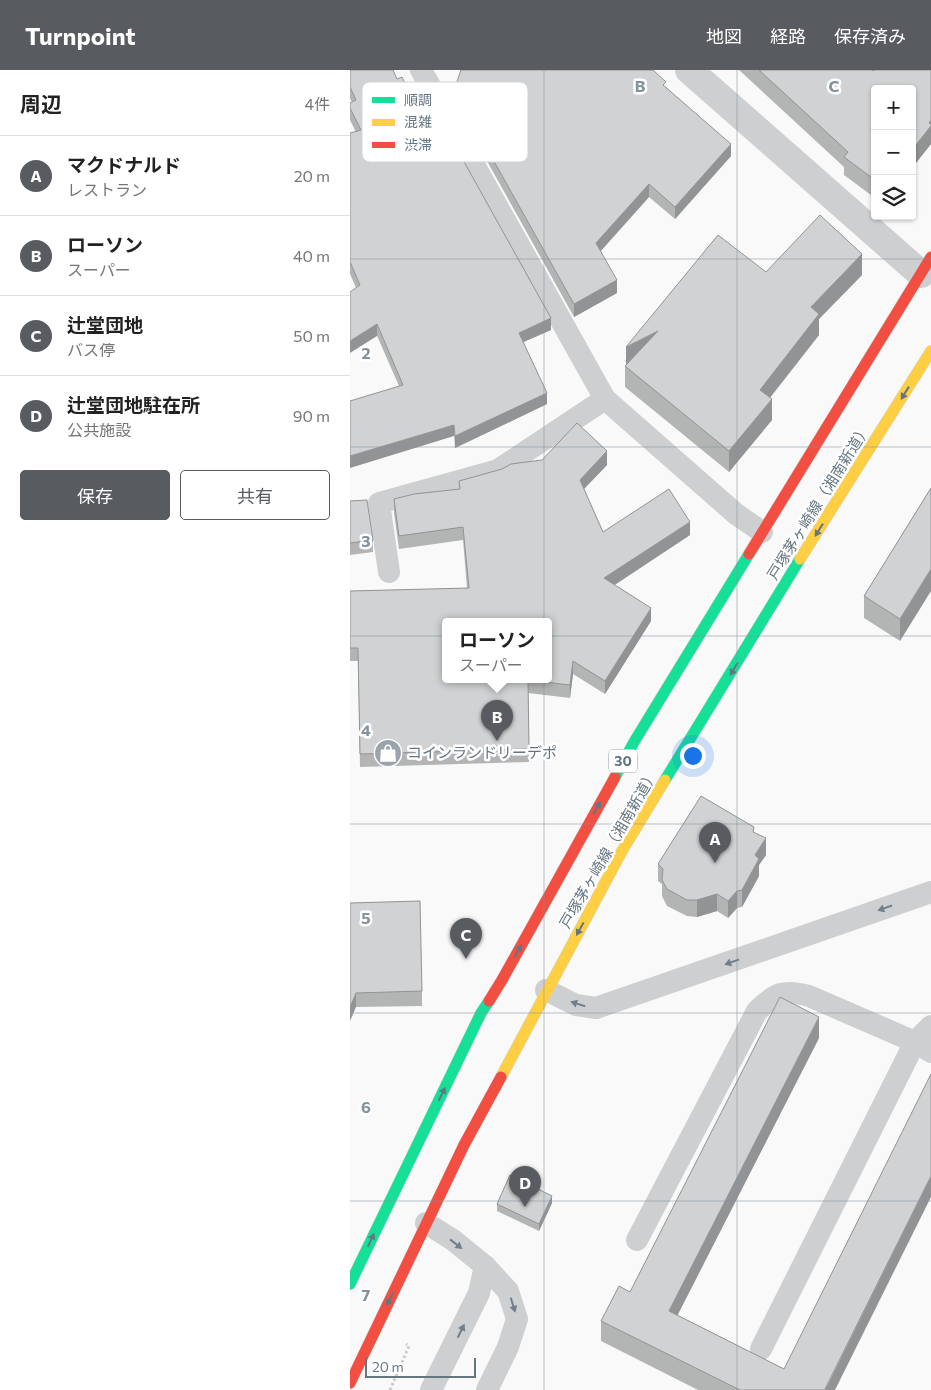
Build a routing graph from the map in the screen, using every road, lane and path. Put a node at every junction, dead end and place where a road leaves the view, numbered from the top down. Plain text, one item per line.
1 (421, 70) edge
2 (689, 70) edge
3 (428, 82) edge
4 (472, 162) edge
5 (926, 266) edge
6 (931, 351) edge
7 (605, 399) junction
8 (762, 532) junction
9 (389, 572) dead end
10 (931, 892) edge
11 (546, 990) junction
12 (931, 1026) edge
13 (923, 1047) edge
14 (426, 1223) junction
15 (637, 1240) dead end
16 (485, 1266) junction
17 (350, 1284) edge
18 (409, 1346) dead end
19 (761, 1349) dead end
20 (350, 1383) edge
21 (390, 1390) edge
22 (431, 1390) edge
23 (487, 1390) edge

1 - 3 lane
2 - 5 street
4 - 7 lane
5 - 8 main road, 戸塚茅ヶ崎線（湘南新道） / 30
6 -> 11 main road, 戸塚茅ヶ崎線（湘南新道）
7 - 8 lane
7 - 9 lane
17 -> 8 main road, 戸塚茅ヶ崎線（湘南新道） / 30
10 -> 11 lane
11 - 14 main road, 戸塚茅ヶ崎線（湘南新道）
12 - 13 lane
13 - 15 lane
13 - 19 lane
14 -> 16 lane
14 -> 20 main road, 戸塚茅ヶ崎線（湘南新道）
22 -> 16 lane
16 -> 23 lane
18 - 21 path

